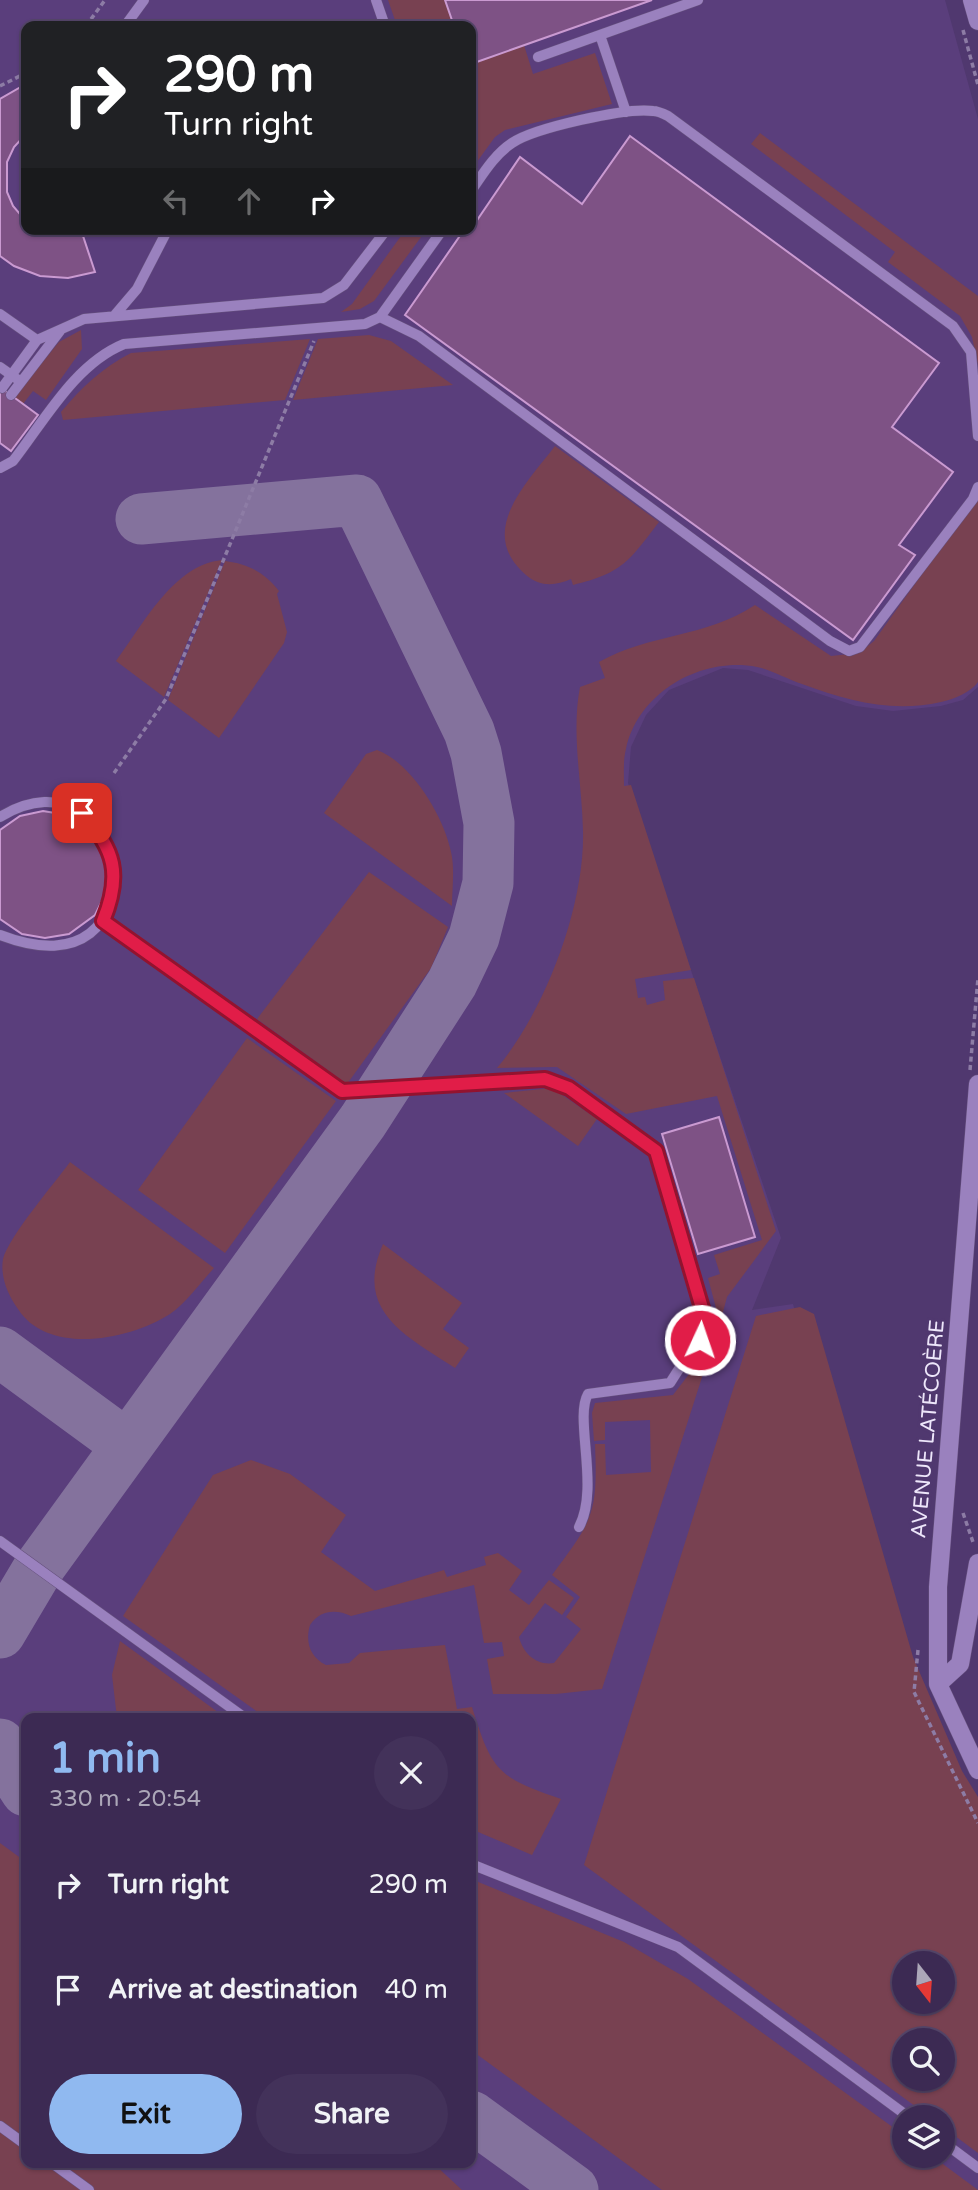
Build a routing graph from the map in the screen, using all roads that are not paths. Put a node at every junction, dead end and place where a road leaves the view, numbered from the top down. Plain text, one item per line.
1 (144, 0) edge
2 (376, 0) edge
3 (698, 0) edge
4 (972, 0) edge
5 (129, 21) edge
6 (383, 21) edge
7 (970, 23) edge
8 (600, 35) junction
9 (538, 57) dead end
10 (626, 112) junction
11 (476, 184) edge
12 (165, 235) edge
13 (382, 235) edge
14 (439, 235) edge
15 (0, 314) edge
16 (114, 316) junction
17 (380, 317) junction
18 (65, 325) junction
19 (37, 340) junction
20 (0, 367) edge
21 (11, 375) junction
22 (21, 382) junction
23 (2, 388) edge
24 (11, 395) dead end
25 (978, 436) edge
26 (0, 468) edge
27 (978, 487) edge
28 (0, 817) edge
29 (103, 921) junction
30 (0, 935) edge
31 (978, 1084) edge
32 (579, 1527) dead end
33 (0, 1541) edge
34 (978, 1563) edge
35 (938, 1684) junction
36 (238, 1713) edge
37 (978, 1770) edge
38 (476, 1866) edge
39 (892, 2105) edge
40 (0, 2126) edge
41 (21, 2141) edge
42 (955, 2151) edge
43 (59, 2168) edge
44 (978, 2168) edge
45 (89, 2190) edge

1 - 5 lane
2 - 6 lane
3 - 8 lane
4 - 7 street
8 - 9 lane
8 - 10 lane
10 - 11 lane
10 - 25 lane
12 - 16 lane
13 - 16 lane
14 - 17 lane
15 - 19 lane
16 - 18 lane
17 - 26 lane
17 - 27 lane
18 - 19 lane
18 - 22 lane
19 - 21 lane
20 - 21 lane
21 - 22 lane
21 - 23 lane
22 - 24 lane
28 - 29 lane
29 - 30 lane
29 - 32 lane
31 - 35 street, AVENUE LATÉCOÈRE
33 - 36 lane
34 - 35 street
35 - 37 street, AVENUE LATÉCOÈRE
38 - 39 lane
40 - 41 lane
42 - 44 lane
43 - 45 lane

